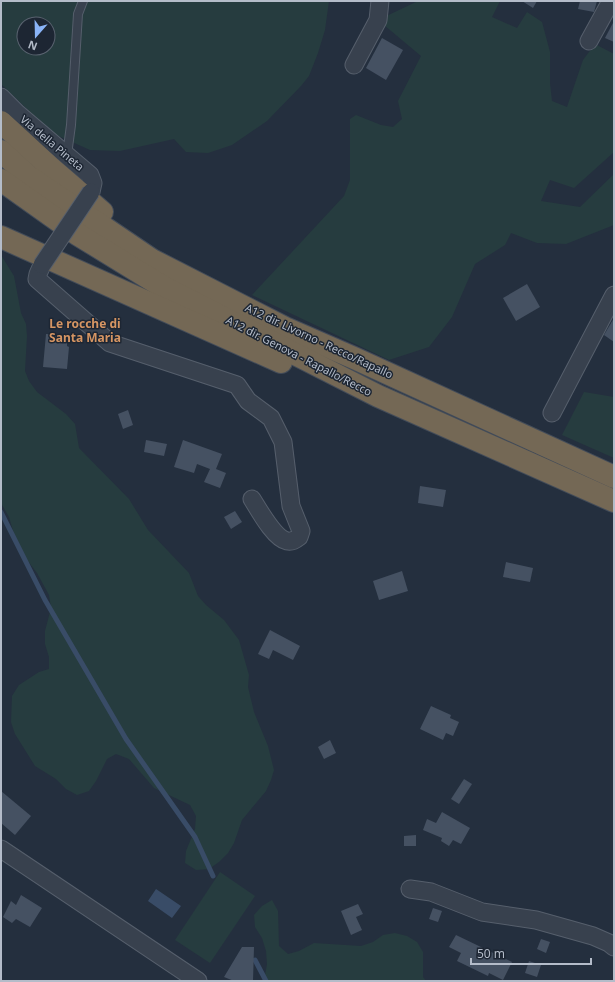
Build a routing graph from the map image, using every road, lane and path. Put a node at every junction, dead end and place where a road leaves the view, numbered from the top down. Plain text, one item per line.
1 (83, 1) edge
2 (380, 1) edge
3 (611, 1) edge
4 (588, 41) dead end
5 (354, 64) dead end
6 (1, 97) edge
7 (1, 122) edge
8 (1, 151) edge
9 (67, 155) junction
10 (1, 180) edge
11 (1, 237) edge
12 (185, 276) junction
13 (614, 295) edge
14 (378, 396) junction
15 (552, 413) dead end
16 (614, 477) edge
17 (252, 499) dead end
18 (614, 501) edge
19 (1, 849) edge
20 (410, 889) dead end
21 (614, 947) edge
22 (198, 981) edge

1 - 9 lane
2 - 5 street
3 - 4 street
6 - 9 street, Via della Pineta
7 - 12 highway
8 - 12 highway, A12 dir. Livorno - Recco/Rapallo
9 - 17 street, Via della Pineta, bridge
10 - 14 highway, A12 dir. Genova - Rapallo/Recco
11 - 14 highway
12 - 16 highway, A12 dir. Livorno - Recco/Rapallo
13 - 15 street
14 - 18 highway, A12 dir. Genova - Rapallo/Recco
19 - 22 street
20 - 21 street

